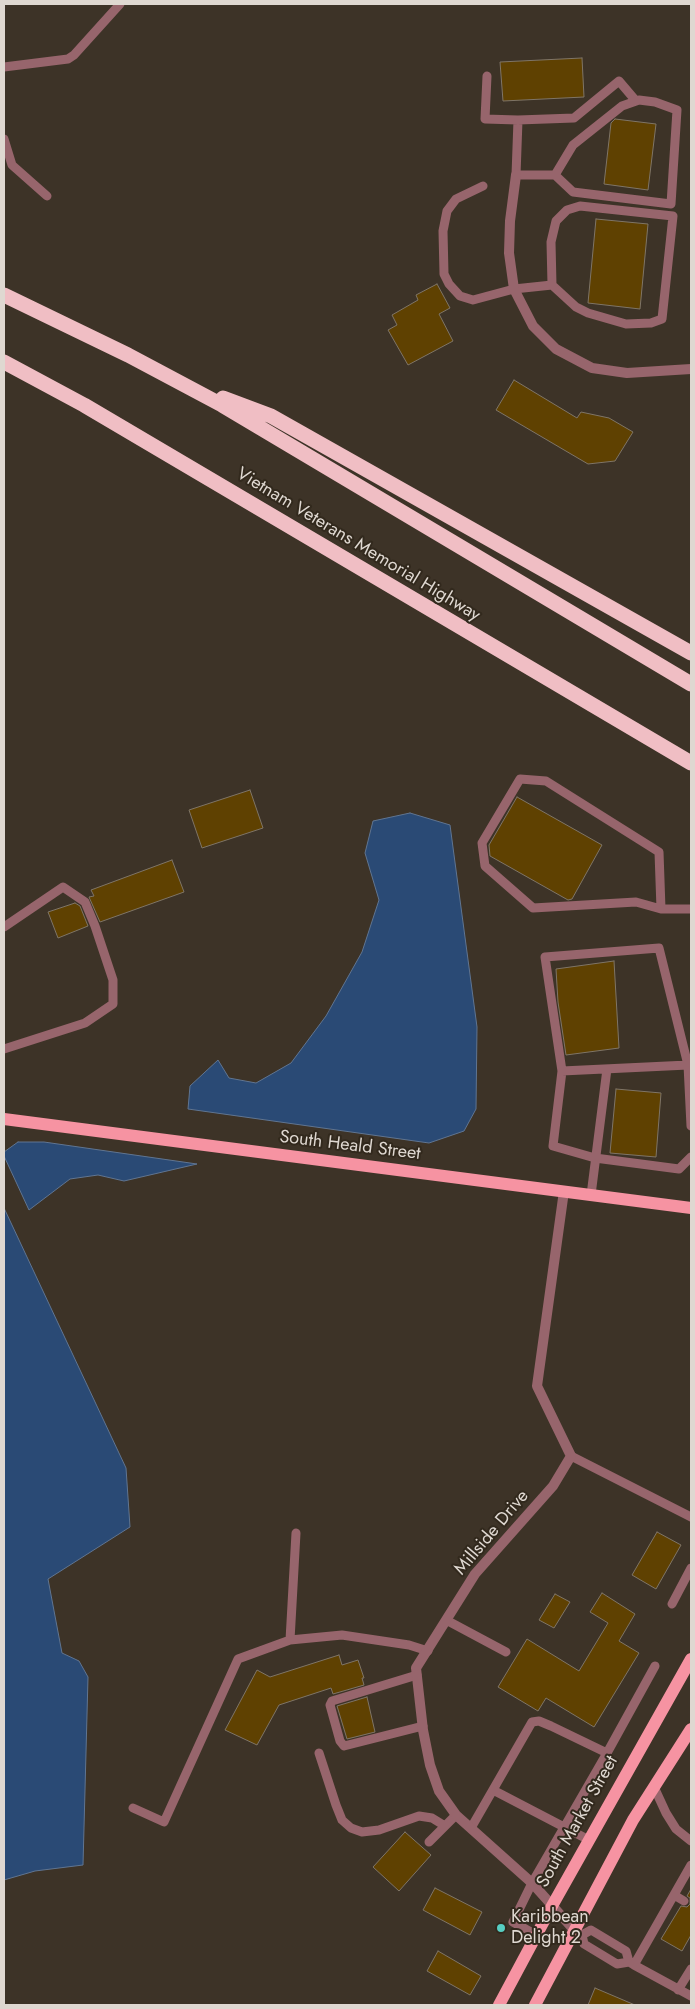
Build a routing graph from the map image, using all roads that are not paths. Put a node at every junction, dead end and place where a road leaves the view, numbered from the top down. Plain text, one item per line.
1 (120, 4) edge
2 (4, 67) edge
3 (487, 76) dead end
4 (636, 101) junction
5 (518, 120) junction
6 (4, 139) edge
7 (516, 175) junction
8 (555, 175) junction
9 (483, 186) dead end
10 (47, 196) dead end
11 (552, 286) junction
12 (514, 289) junction
13 (4, 295) edge
14 (4, 362) edge
15 (691, 369) edge
16 (176, 379) junction
17 (691, 653) edge
18 (691, 684) edge
19 (691, 763) edge
20 (691, 908) edge
21 (661, 909) junction
22 (4, 927) edge
23 (4, 1049) edge
24 (688, 1064) junction
25 (607, 1069) junction
26 (562, 1070) junction
27 (4, 1117) edge
28 (691, 1126) edge
29 (691, 1157) edge
30 (595, 1158) junction
31 (564, 1191) junction
32 (590, 1195) junction
33 (691, 1208) edge
34 (571, 1456) junction
35 (691, 1517) edge
36 (296, 1533) dead end
37 (691, 1568) edge
38 (672, 1604) dead end
39 (448, 1620) junction
40 (290, 1640) junction
41 (428, 1651) junction
42 (506, 1652) dead end
43 (691, 1658) edge
44 (655, 1666) dead end
45 (417, 1675) junction
46 (423, 1726) junction
47 (691, 1729) edge
48 (319, 1753) dead end
49 (607, 1753) junction
50 (654, 1787) junction
51 (493, 1790) junction
52 (133, 1808) dead end
53 (456, 1815) junction
54 (445, 1826) junction
55 (563, 1827) junction
56 (471, 1828) junction
57 (589, 1840) junction
58 (691, 1841) edge
59 (430, 1842) dead end
60 (691, 1865) edge
61 (689, 1875) edge
62 (532, 1883) junction
63 (674, 1895) junction
64 (684, 1901) dead end
65 (552, 1906) junction
66 (661, 1918) junction
67 (670, 1924) dead end
68 (578, 1933) junction
69 (536, 1935) junction
70 (632, 1964) junction
71 (691, 1969) edge
72 (678, 1990) junction
73 (691, 1996) edge
74 (499, 2005) edge
75 (535, 2005) edge

1 - 2 lane
3 - 5 lane
4 - 5 lane
4 - 8 lane
4 - 8 lane
5 - 7 lane
6 - 10 lane
7 - 8 lane
7 - 12 street
9 - 12 lane
11 - 11 lane
11 - 12 lane
12 - 15 street
13 - 16 highway
14 - 19 highway, Vietnam Veterans Memorial Highway
16 - 17 highway
16 - 18 highway
20 - 21 lane
21 - 21 lane
22 - 23 lane
24 - 25 lane
24 - 26 lane
24 - 28 lane
25 - 26 lane
25 - 30 lane
26 - 30 lane
27 - 31 main road, South Heald Street
29 - 30 lane
30 - 32 lane
31 - 32 main road, South Heald Street
31 - 34 street
32 - 33 main road, South Heald Street
34 - 35 lane
34 - 39 street, Millside Drive
36 - 40 lane
37 - 38 lane
39 - 41 street, Millside Drive
39 - 42 lane
40 - 41 lane
40 - 52 lane
41 - 45 street, Millside Drive
43 - 57 main road, South Market Street
44 - 49 lane
45 - 46 street
45 - 46 lane
46 - 53 street
47 - 50 main road
48 - 54 lane
49 - 51 lane
49 - 55 lane
50 - 58 lane
50 - 68 main road
51 - 55 lane
51 - 56 lane
53 - 54 lane
53 - 56 street
54 - 59 lane
55 - 57 lane
55 - 62 lane
56 - 62 street
57 - 65 main road, South Market Street
60 - 61 lane
61 - 63 lane
62 - 65 street
62 - 69 lane
63 - 64 lane
63 - 66 lane
65 - 68 street
65 - 69 main road, South Market Street
66 - 67 lane
66 - 70 lane
68 - 70 lane
68 - 70 lane
68 - 75 main road
69 - 74 main road, South Market Street
70 - 72 lane
71 - 72 lane
72 - 73 lane

